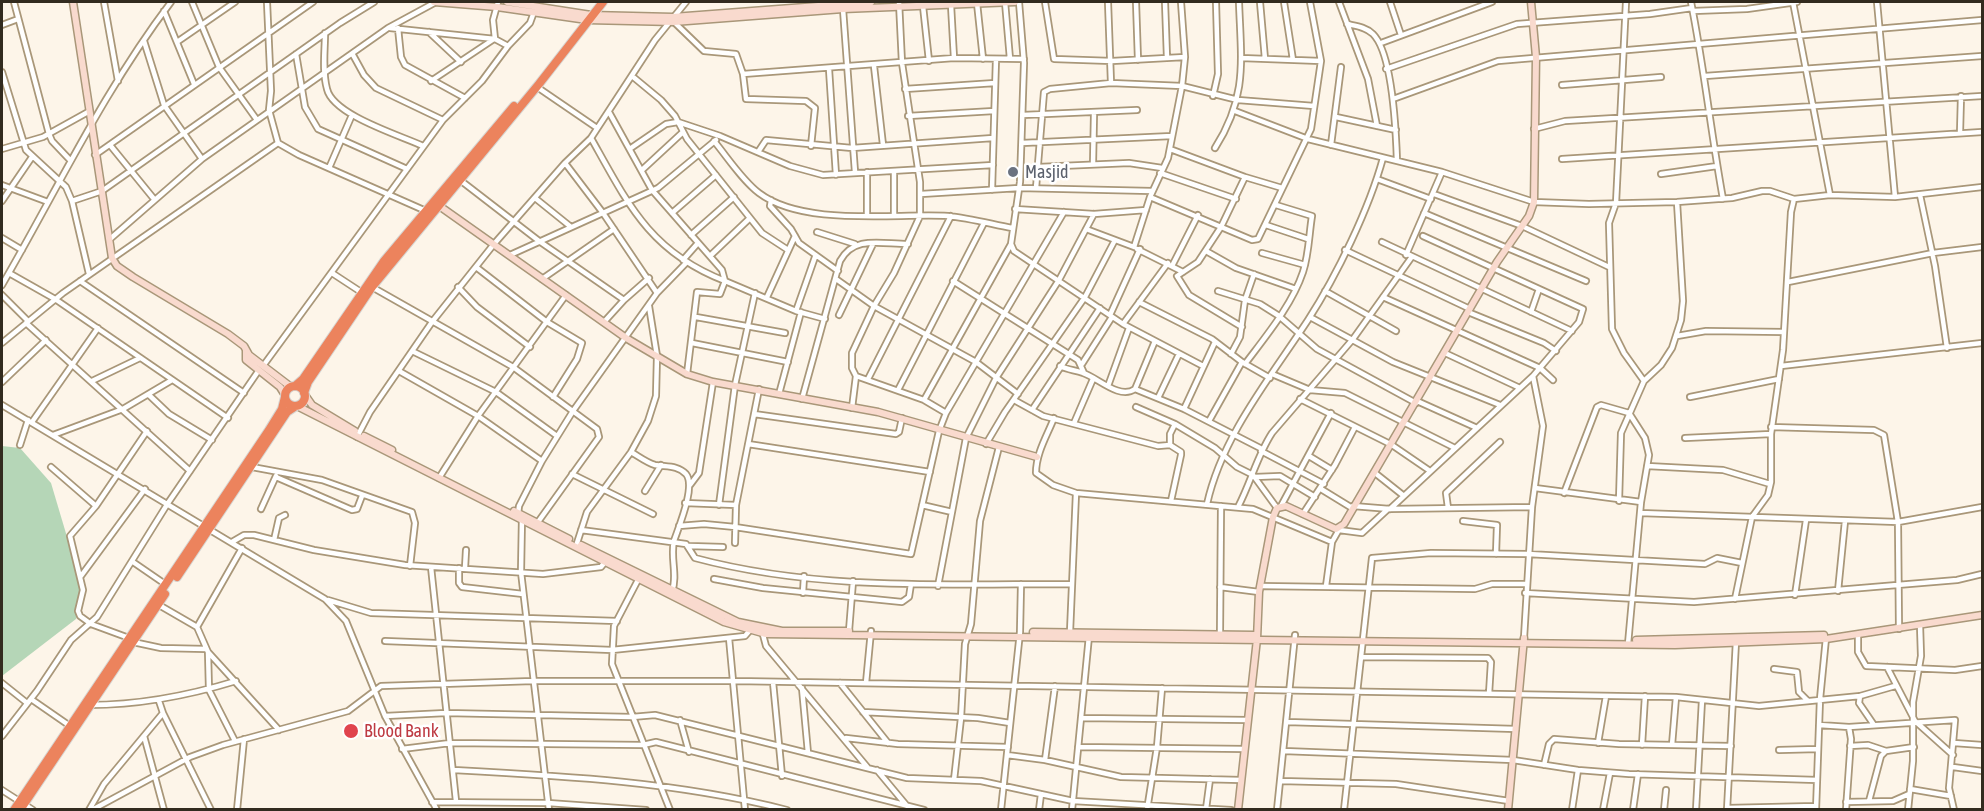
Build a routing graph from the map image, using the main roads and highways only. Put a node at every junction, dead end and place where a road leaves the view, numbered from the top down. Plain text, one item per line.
1 (72, 2) edge
2 (435, 2) edge
3 (507, 2) edge
4 (603, 2) edge
5 (871, 2) edge
6 (1005, 2) edge
7 (1017, 2) edge
8 (1531, 2) edge
9 (826, 3) edge
10 (498, 4) edge
11 (898, 4) edge
12 (846, 5) edge
13 (589, 18) junction
14 (672, 20) junction
15 (555, 61) junction
16 (438, 205) junction
17 (370, 285) junction
18 (364, 294) junction
19 (261, 368) junction
20 (293, 386) junction
21 (305, 394) junction
22 (285, 396) junction
23 (297, 406) junction
24 (358, 435) junction
25 (1036, 457) road end
26 (520, 516) junction
27 (207, 527) junction
28 (640, 577) junction
29 (1983, 615) edge
30 (751, 629) junction
31 (762, 631) junction
32 (871, 633) junction
33 (1019, 634) junction
34 (1257, 637) junction
35 (131, 640) junction
36 (1524, 640) junction
37 (88, 705) junction
38 (21, 805) edge
39 (14, 810) edge
40 (1238, 810) edge
41 (1508, 810) edge

1 - 19 main road
2 - 10 main road
3 - 13 main road
4 - 13 highway
5 - 12 main road
6 - 7 main road
6 - 11 main road
8 - 34 main road
9 - 12 main road
9 - 14 main road
10 - 13 main road
11 - 12 main road
12 - 14 main road
13 - 14 main road
13 - 15 highway
15 - 16 highway
15 - 17 highway
16 - 17 highway
16 - 25 main road
17 - 18 highway
18 - 20 highway
18 - 21 highway
19 - 20 main road
19 - 22 main road
20 - 21 highway
20 - 22 highway
21 - 23 highway
21 - 24 main road
22 - 23 highway
22 - 27 highway
23 - 24 main road
23 - 27 highway
24 - 26 main road
26 - 28 main road
26 - 28 main road
27 - 35 highway
27 - 35 highway
28 - 30 main road
28 - 30 main road
29 - 36 main road
30 - 31 main road
31 - 32 main road
31 - 32 main road
32 - 33 main road
33 - 34 main road
33 - 34 main road
34 - 36 main road
34 - 40 main road
35 - 37 highway
36 - 41 main road
37 - 38 highway
37 - 38 highway
38 - 39 highway

